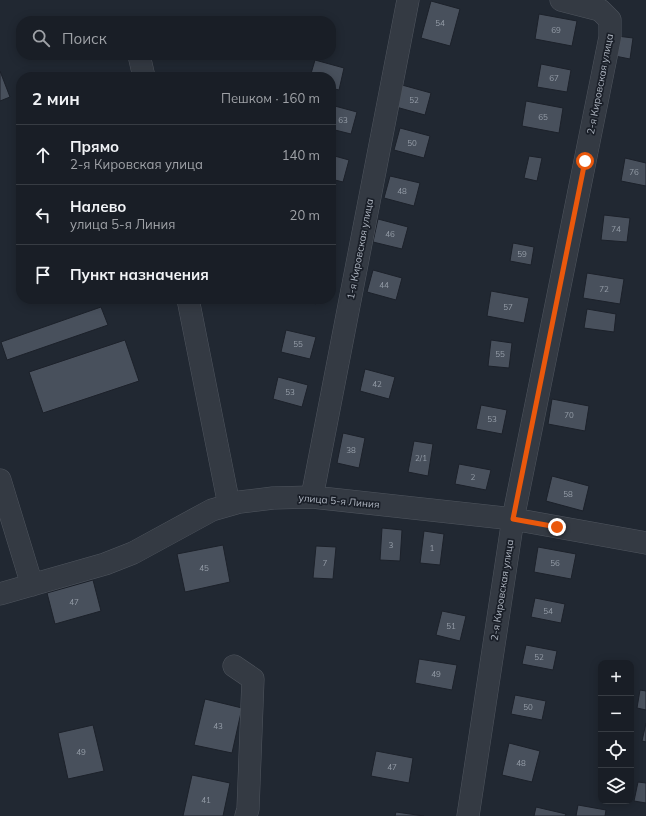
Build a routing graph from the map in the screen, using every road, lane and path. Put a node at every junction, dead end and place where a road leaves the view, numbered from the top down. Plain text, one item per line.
1 (408, 0) edge
2 (561, 0) edge
3 (140, 60) edge
4 (143, 72) edge
5 (189, 304) edge
6 (0, 480) edge
7 (312, 497) junction
8 (229, 505) junction
9 (513, 519) junction
10 (646, 543) edge
11 (32, 585) junction
12 (0, 594) edge
13 (234, 666) dead end
14 (246, 816) edge
15 (468, 816) edge

1 - 7 street, 1-я Кировская улица
2 - 9 street, 2-я Кировская улица
3 - 4 street
5 - 8 street
6 - 11 street
7 - 8 street, улица 5-я Линия
7 - 9 street, улица 5-я Линия
8 - 11 street, улица 5-я Линия
9 - 10 street, улица 5-я Линия
9 - 15 street, 2-я Кировская улица
11 - 12 street, улица 5-я Линия
13 - 14 street

